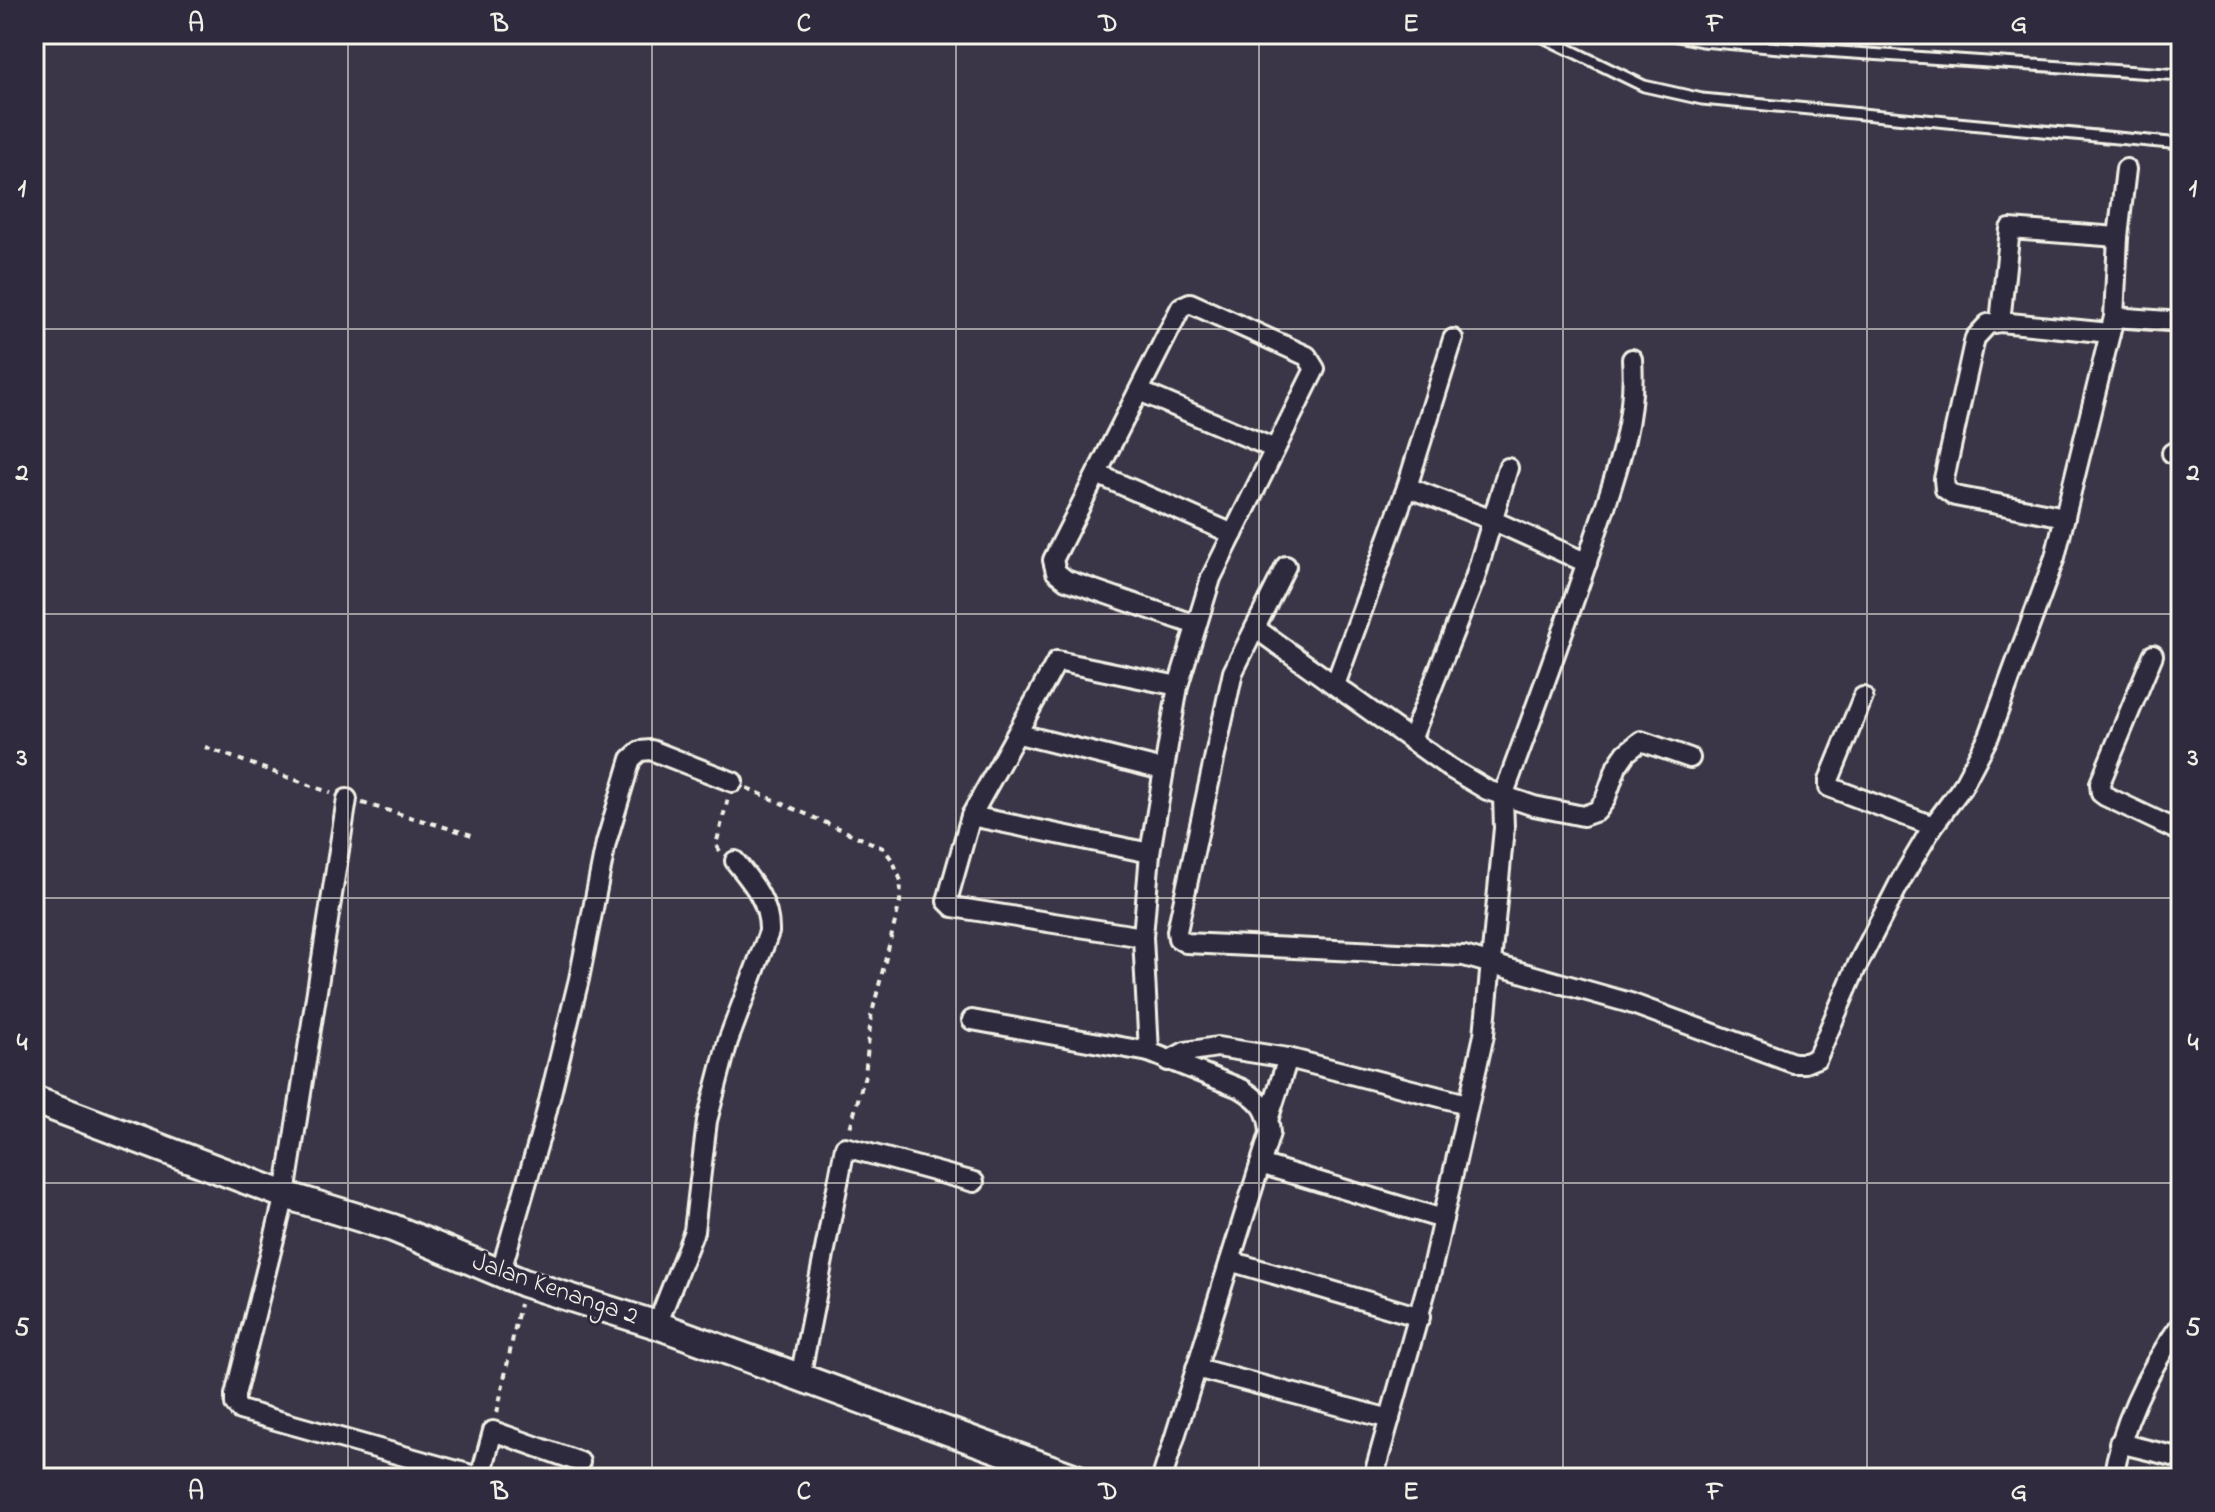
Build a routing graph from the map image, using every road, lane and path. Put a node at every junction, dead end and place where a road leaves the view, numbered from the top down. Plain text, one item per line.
1 (1537, 34) edge
2 (1668, 34) edge
3 (2181, 75) edge
4 (2181, 144) edge
5 (2126, 169) dead end
6 (2118, 237) junction
7 (2000, 322) junction
8 (2181, 322) edge
9 (2112, 325) junction
10 (1453, 339) dead end
11 (1632, 359) dead end
12 (1139, 391) junction
13 (1275, 449) junction
14 (1508, 468) dead end
15 (1097, 474) junction
16 (1407, 487) junction
17 (2065, 517) junction
18 (1492, 520) junction
19 (1233, 534) junction
20 (1587, 563) junction
21 (1286, 566) dead end
22 (1196, 625) junction
23 (1255, 628) junction
24 (2153, 655) dead end
25 (1335, 685) junction
26 (1178, 686) junction
27 (1863, 697) dead end
28 (1019, 734) junction
29 (1411, 740) junction
30 (205, 747) dead end
31 (1690, 758) dead end
32 (1163, 770) junction
33 (733, 782) junction
34 (1503, 796) junction
35 (347, 799) junction
36 (971, 816) junction
37 (1933, 826) junction
38 (2181, 832) edge
39 (472, 835) dead end
40 (1150, 853) junction
41 (735, 861) joint
42 (1143, 937) junction
43 (1490, 965) junction
44 (972, 1020) dead end
45 (1149, 1052) junction
46 (1288, 1058) junction
47 (1168, 1061) junction
48 (34, 1100) edge
49 (1467, 1104) junction
50 (1269, 1117) junction
51 (845, 1147) junction
52 (1260, 1164) junction
53 (974, 1182) dead end
54 (285, 1195) junction
55 (1443, 1219) junction
56 (1230, 1261) junction
57 (512, 1279) junction
58 (1420, 1317) junction
59 (2181, 1324) edge
60 (657, 1325) junction
61 (1196, 1368) junction
62 (800, 1378) junction
63 (1390, 1419) junction
64 (493, 1431) junction
65 (2119, 1443) junction
66 (2181, 1458) edge
67 (580, 1462) dead end
68 (1013, 1467) edge
69 (1076, 1478) edge
70 (1162, 1478) edge
71 (1373, 1478) edge
72 (2113, 1478) edge

1 - 4 lane
2 - 3 lane
5 - 6 street
6 - 7 street
6 - 9 street
7 - 9 street
7 - 17 street
8 - 9 street
9 - 17 street
10 - 16 street
11 - 20 street
12 - 13 street
12 - 13 street
12 - 15 street
13 - 19 street
14 - 18 street
15 - 19 street
15 - 22 street
16 - 18 street
16 - 25 street
17 - 37 street
18 - 20 street
18 - 29 street
19 - 22 street
20 - 34 street
21 - 23 street
22 - 26 street
23 - 25 street
23 - 43 street
24 - 38 street
25 - 29 street
26 - 28 street
26 - 32 street
27 - 37 street
28 - 32 street
28 - 36 street
29 - 34 street
30 - 35 path
31 - 34 street
32 - 40 street
33 - 41 path
33 - 51 path
33 - 57 street
34 - 43 street
35 - 39 path
35 - 54 street
36 - 40 street
36 - 42 street
37 - 43 street
40 - 42 street
41 - 60 street
42 - 45 street
43 - 49 street
44 - 45 street
45 - 47 street
46 - 47 street
46 - 49 street
46 - 50 street
47 - 50 street
48 - 54 main road, Jalan Kenanga 2
49 - 55 street
50 - 52 street
51 - 53 street
51 - 62 street
52 - 55 street
52 - 56 street
54 - 57 main road, Jalan Kenanga 2
54 - 64 street
55 - 58 street
56 - 58 street
56 - 61 street
57 - 60 main road, Jalan Kenanga 2
57 - 64 path
58 - 63 street
59 - 65 street
60 - 62 main road, Jalan Kenanga 2
61 - 63 street
61 - 70 street
62 - 68 main road, Jalan Kenanga 2
63 - 71 street
64 - 67 street
65 - 66 street
65 - 72 street
68 - 69 main road, Jalan Kenanga 2

